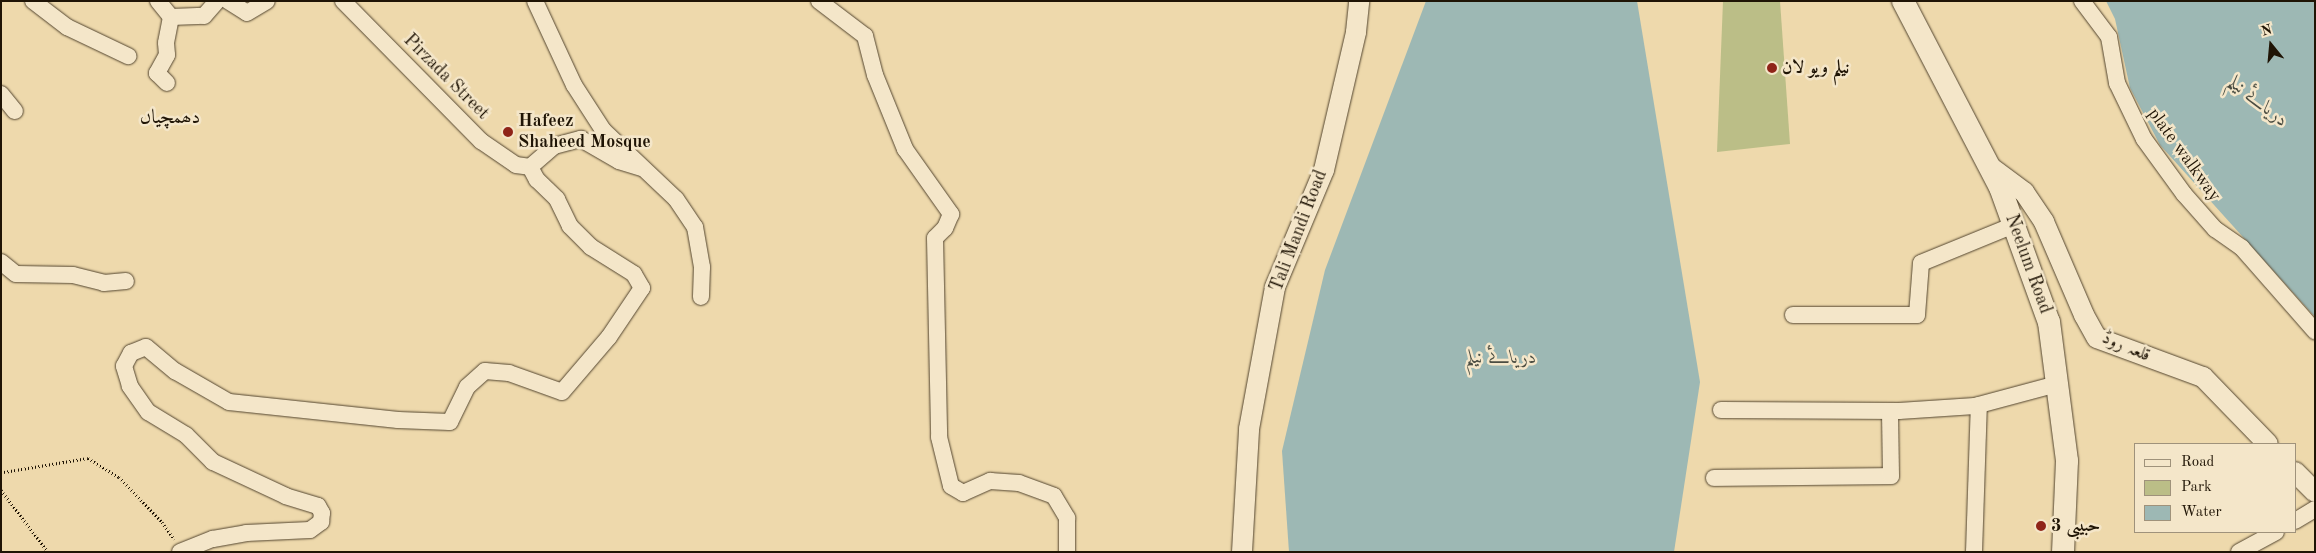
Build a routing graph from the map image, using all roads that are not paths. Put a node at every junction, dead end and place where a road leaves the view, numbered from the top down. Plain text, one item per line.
1 (32, 1) edge
2 (158, 1) edge
3 (217, 1) edge
4 (228, 1) edge
5 (267, 1) edge
6 (343, 1) edge
7 (535, 1) edge
8 (819, 1) edge
9 (1359, 1) edge
10 (1903, 1) edge
11 (2082, 1) edge
12 (171, 17) junction
13 (128, 56) dead end
14 (167, 83) dead end
15 (1, 94) edge
16 (15, 111) dead end
17 (1989, 166) junction
18 (530, 167) junction
19 (642, 168) junction
20 (2014, 225) junction
21 (1, 262) edge
22 (126, 282) dead end
23 (701, 297) dead end
24 (1793, 315) dead end
25 (2315, 331) edge
26 (2057, 384) junction
27 (1979, 405) junction
28 (1721, 410) dead end
29 (1890, 411) junction
30 (2267, 443) edge
31 (2296, 473) edge
32 (1714, 478) dead end
33 (2315, 492) edge
34 (2315, 509) edge
35 (2296, 520) edge
36 (2274, 533) edge
37 (181, 551) edge
38 (1067, 552) edge
39 (1242, 552) edge
40 (1974, 552) edge
41 (2063, 552) edge
42 (2239, 552) edge

1 - 13 street
2 - 12 street
3 - 12 street
4 - 5 street
6 - 18 street, Pirzada Street
7 - 19 street
8 - 38 street
9 - 39 street, Tali Mandi Road
10 - 17 main road, Neelum Road
11 - 25 street, plate walkway
12 - 14 street
15 - 16 street
17 - 20 main road, Neelum Road
17 - 30 street, قلعہ روڈ
18 - 19 street
18 - 37 street
19 - 23 street
20 - 24 street
20 - 26 main road, Neelum Road
21 - 22 street
26 - 27 street
26 - 41 main road, Neelum Road
27 - 29 street
27 - 40 street
28 - 29 street
29 - 32 street
31 - 33 street
34 - 35 street
36 - 42 street

